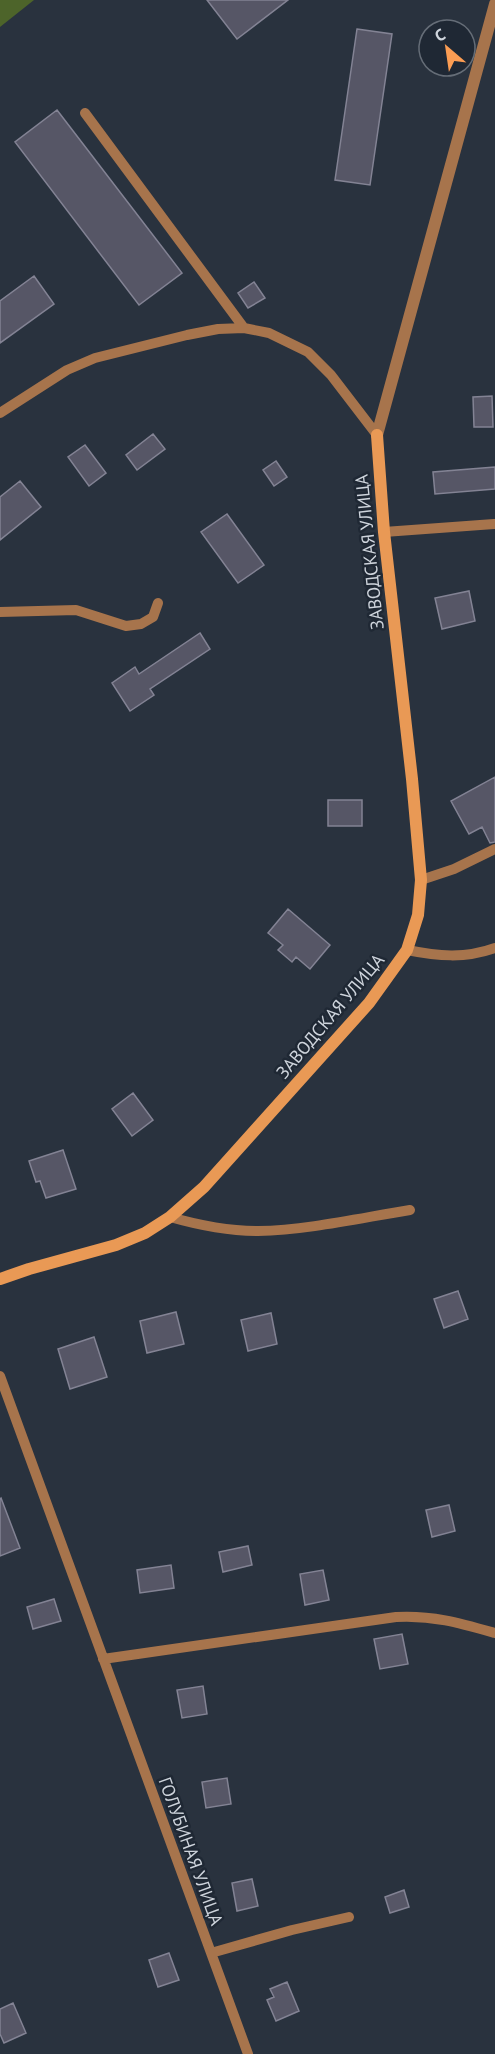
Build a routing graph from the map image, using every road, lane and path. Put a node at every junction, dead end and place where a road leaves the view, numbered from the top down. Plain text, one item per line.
1 (495, 4) edge
2 (86, 113) dead end
3 (243, 328) junction
4 (0, 413) edge
5 (377, 435) junction
6 (494, 524) dead end
7 (384, 532) junction
8 (158, 603) dead end
9 (0, 612) edge
10 (495, 849) edge
11 (421, 880) junction
12 (407, 950) junction
13 (493, 952) edge
14 (410, 1210) dead end
15 (170, 1217) junction
16 (0, 1279) edge
17 (0, 1376) edge
18 (495, 1633) edge
19 (103, 1659) junction
20 (349, 1917) dead end
21 (211, 1953) junction
22 (248, 2054) edge

1 - 5 street
2 - 3 lane
3 - 4 lane
3 - 5 lane
5 - 7 street, ЗАВОДСКАЯ УЛИЦА
6 - 7 lane
7 - 11 street, ЗАВОДСКАЯ УЛИЦА
8 - 9 lane
10 - 11 lane
11 - 12 street, ЗАВОДСКАЯ УЛИЦА
12 - 13 lane
12 - 15 street, ЗАВОДСКАЯ УЛИЦА
14 - 15 lane
15 - 16 street, ЗАВОДСКАЯ УЛИЦА
17 - 19 lane, ГОЛУБИНАЯ УЛИЦА
18 - 19 lane
19 - 21 lane, ГОЛУБИНАЯ УЛИЦА
20 - 21 lane
21 - 22 lane, ГОЛУБИНАЯ УЛИЦА

